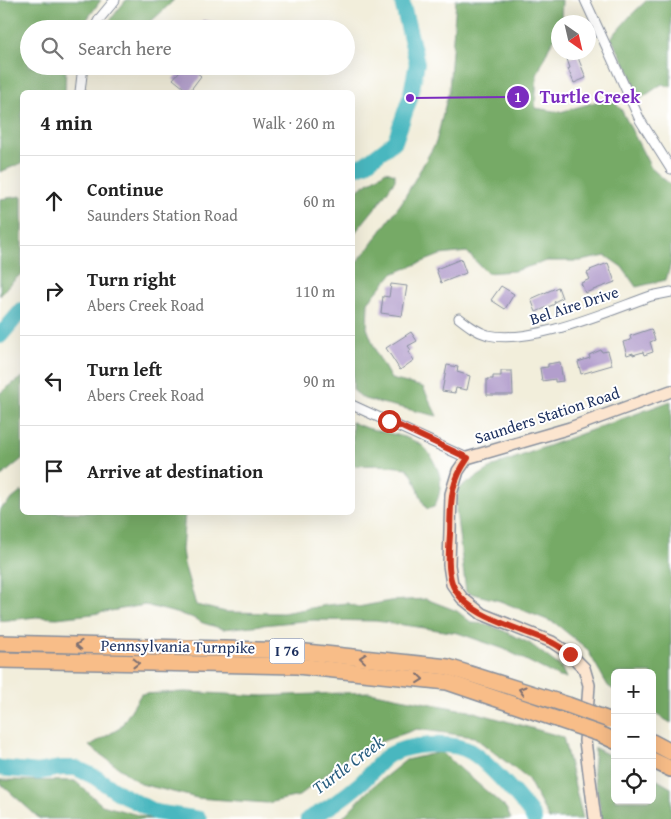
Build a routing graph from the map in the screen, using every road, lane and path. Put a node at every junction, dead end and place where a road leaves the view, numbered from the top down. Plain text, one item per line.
1 (115, 0) edge
2 (586, 0) edge
3 (99, 20) edge
4 (82, 75) edge
5 (80, 90) edge
6 (671, 169) edge
7 (671, 292) edge
8 (459, 318) dead end
9 (671, 391) edge
10 (355, 406) edge
11 (468, 458) junction
12 (0, 643) edge
13 (0, 660) edge
14 (611, 722) edge
15 (611, 739) edge
16 (656, 744) edge
17 (671, 752) edge
18 (656, 762) edge
19 (671, 769) edge
20 (594, 819) edge

1 - 3 street
2 - 6 street
4 - 5 street
7 - 8 street, Bel Aire Drive
9 - 11 street, Saunders Station Road
10 - 11 street, Saunders Station Road
11 - 20 street
14 -> 12 highway, Pennsylvania Turnpike / I 76, bridge
13 -> 15 highway, Pennsylvania Turnpike / I 76, bridge
16 - 17 highway
18 - 19 highway

